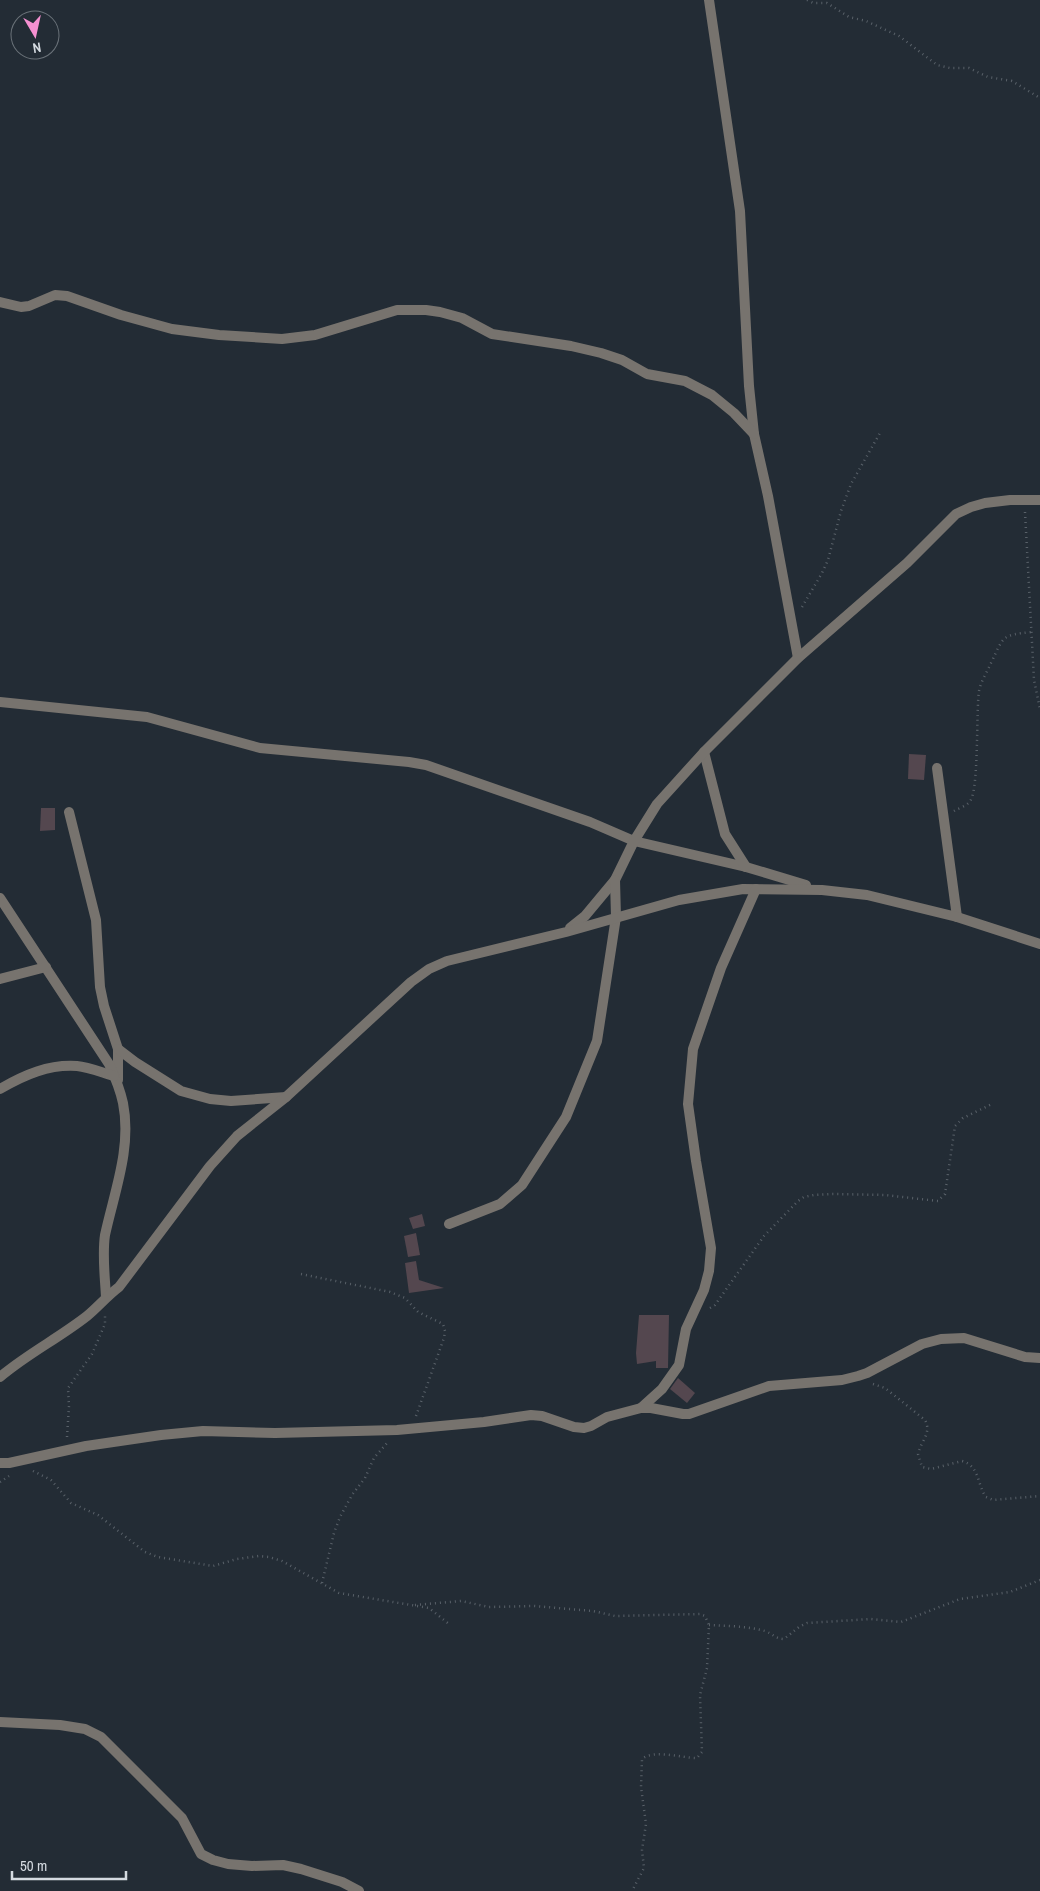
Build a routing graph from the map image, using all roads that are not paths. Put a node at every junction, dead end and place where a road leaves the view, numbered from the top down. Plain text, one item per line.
1 (709, 0) edge
2 (0, 302) edge
3 (754, 434) junction
4 (1040, 500) edge
5 (798, 658) junction
6 (0, 702) edge
7 (704, 752) junction
8 (937, 768) dead end
9 (69, 812) dead end
10 (634, 841) junction
11 (746, 867) junction
12 (615, 880) junction
13 (756, 889) junction
14 (822, 890) junction
15 (0, 898) edge
16 (616, 917) junction
17 (956, 917) junction
18 (566, 932) junction
19 (1040, 944) edge
20 (46, 967) junction
21 (0, 979) edge
22 (118, 1049) junction
23 (116, 1080) junction
24 (0, 1089) edge
25 (286, 1097) junction
26 (449, 1224) dead end
27 (106, 1297) junction
28 (1040, 1358) edge
29 (0, 1377) edge
30 (641, 1408) junction
31 (0, 1462) edge
32 (0, 1722) edge
33 (359, 1891) edge

1 - 3 street
2 - 3 street
3 - 5 street
4 - 5 street
5 - 7 street
6 - 10 street
7 - 10 street
7 - 11 street
8 - 17 street
9 - 22 street
10 - 11 street
10 - 12 street
11 - 14 street
12 - 16 street
12 - 18 street
13 - 14 street
13 - 16 street
13 - 30 street
14 - 17 street
15 - 20 street
16 - 18 street
16 - 26 street
17 - 19 street
18 - 25 street
20 - 21 street
20 - 23 street
22 - 23 street
22 - 25 street
23 - 24 street
23 - 27 street
25 - 27 street
27 - 29 street
28 - 30 street
30 - 31 street
32 - 33 street

